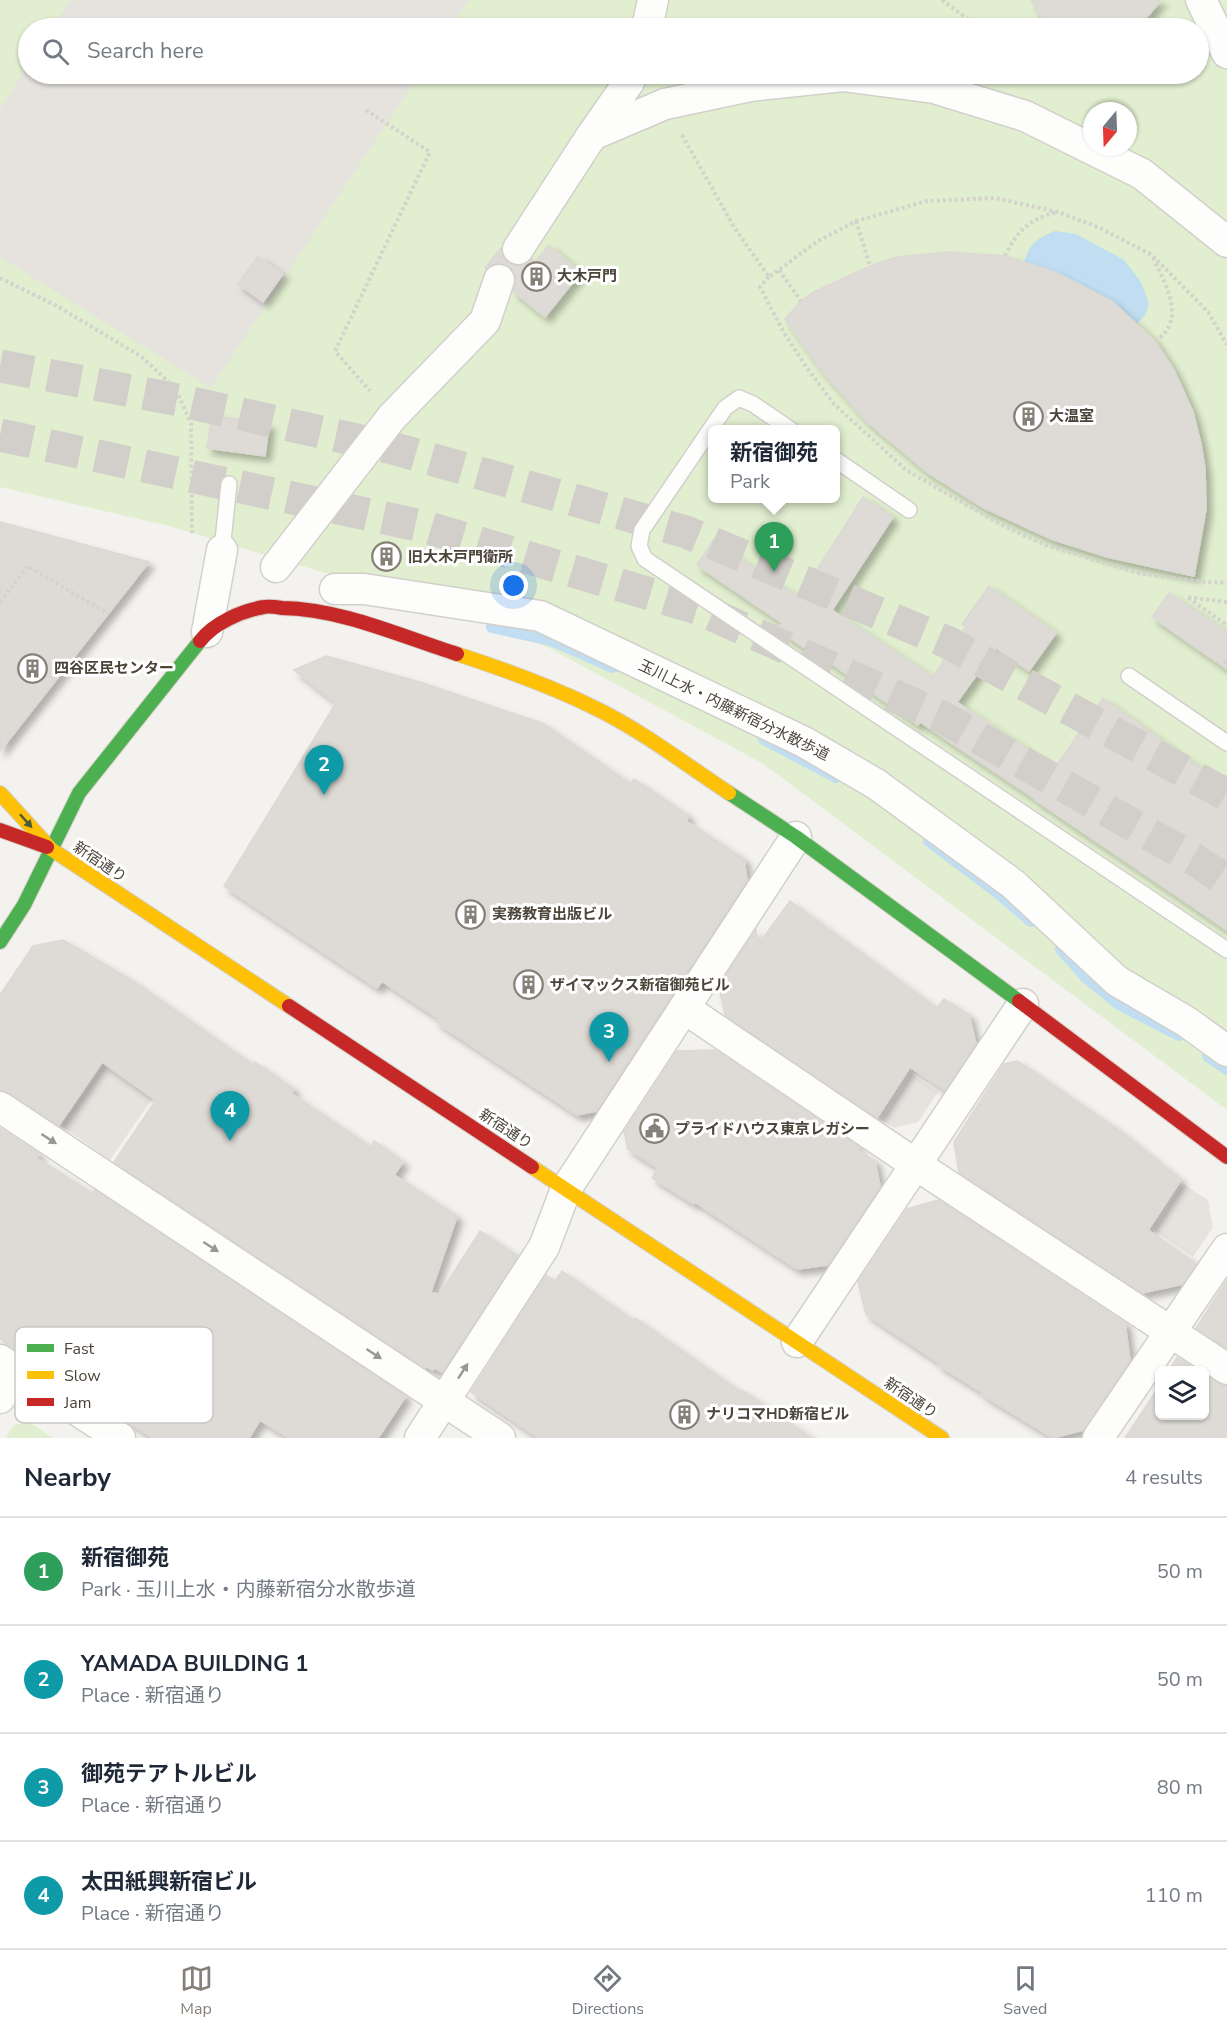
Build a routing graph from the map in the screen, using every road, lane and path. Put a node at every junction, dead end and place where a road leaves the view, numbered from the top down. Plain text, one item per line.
1 (653, 0) edge
2 (942, 0) edge
3 (1201, 0) edge
4 (649, 18) edge
5 (966, 18) edge
6 (1227, 53) edge
7 (628, 84) edge
8 (769, 84) edge
9 (904, 84) edge
10 (665, 104) junction
11 (366, 110) dead end
12 (592, 135) junction
13 (1058, 212) junction
14 (856, 221) junction
15 (1227, 242) edge
16 (518, 249) dead end
17 (1152, 255) junction
18 (1005, 256) dead end
19 (870, 266) dead end
20 (779, 270) junction
21 (769, 277) junction
22 (0, 278) edge
23 (499, 280) dead end
24 (801, 301) dead end
25 (1155, 341) dead end
26 (1227, 345) edge
27 (392, 417) junction
28 (713, 425) edge
29 (785, 425) edge
30 (708, 433) edge
31 (840, 463) edge
32 (229, 484) dead end
33 (909, 510) dead end
34 (191, 541) dead end
35 (222, 550) joint
36 (276, 567) dead end
37 (1227, 583) edge
38 (334, 589) dead end
39 (0, 602) edge
40 (1227, 602) edge
41 (108, 614) dead end
42 (218, 625) junction
43 (1227, 625) edge
44 (1129, 676) dead end
45 (1227, 743) edge
46 (0, 793) edge
47 (0, 830) edge
48 (796, 837) junction
49 (51, 849) junction
50 (0, 942) edge
51 (1227, 950) edge
52 (1023, 1004) junction
53 (684, 1008) junction
54 (1227, 1051) edge
55 (0, 1107) edge
56 (1227, 1157) edge
57 (915, 1164) junction
58 (566, 1189) junction
59 (1227, 1249) edge
60 (1170, 1331) junction
61 (797, 1342) junction
62 (8, 1365) edge
63 (1227, 1369) edge
64 (0, 1398) edge
65 (444, 1401) junction
66 (97, 1423) edge
67 (120, 1438) edge
68 (420, 1438) edge
69 (500, 1438) edge
70 (942, 1438) edge
71 (1098, 1438) edge

1 - 4 street
2 - 5 path
3 - 6 street
7 - 12 street
8 - 10 street
9 - 15 street
10 - 12 street
10 - 21 path
11 - 27 path
12 - 16 street
13 - 14 path
13 - 17 path
13 - 18 path
14 - 19 path
14 - 20 path
17 - 25 path
17 - 26 path
20 - 21 path
20 - 24 path
21 - 37 path
22 - 34 path
23 - 27 street
27 - 36 street
28 - 29 lane
30 - 51 lane
31 - 33 lane
32 - 35 lane
35 - 42 street
38 - 54 street, 玉川上水・内藤新宿分水散歩道
39 - 41 path
40 - 43 path
42 - 48 street
42 - 49 street
44 - 45 lane
46 -> 49 street, 新宿通り
47 - 49 street, 新宿通り
48 - 52 street
48 - 53 street
49 - 50 street
49 - 58 street, 新宿通り
52 - 56 street
52 - 57 street
53 - 57 street
53 - 58 street
55 -> 65 street
57 - 60 street
57 - 61 street
58 - 61 street, 新宿通り
65 -> 58 street
59 - 60 street
60 - 63 street
60 - 71 street
61 - 70 street, 新宿通り
62 - 64 street
65 - 68 street
65 - 69 street
66 - 67 street

